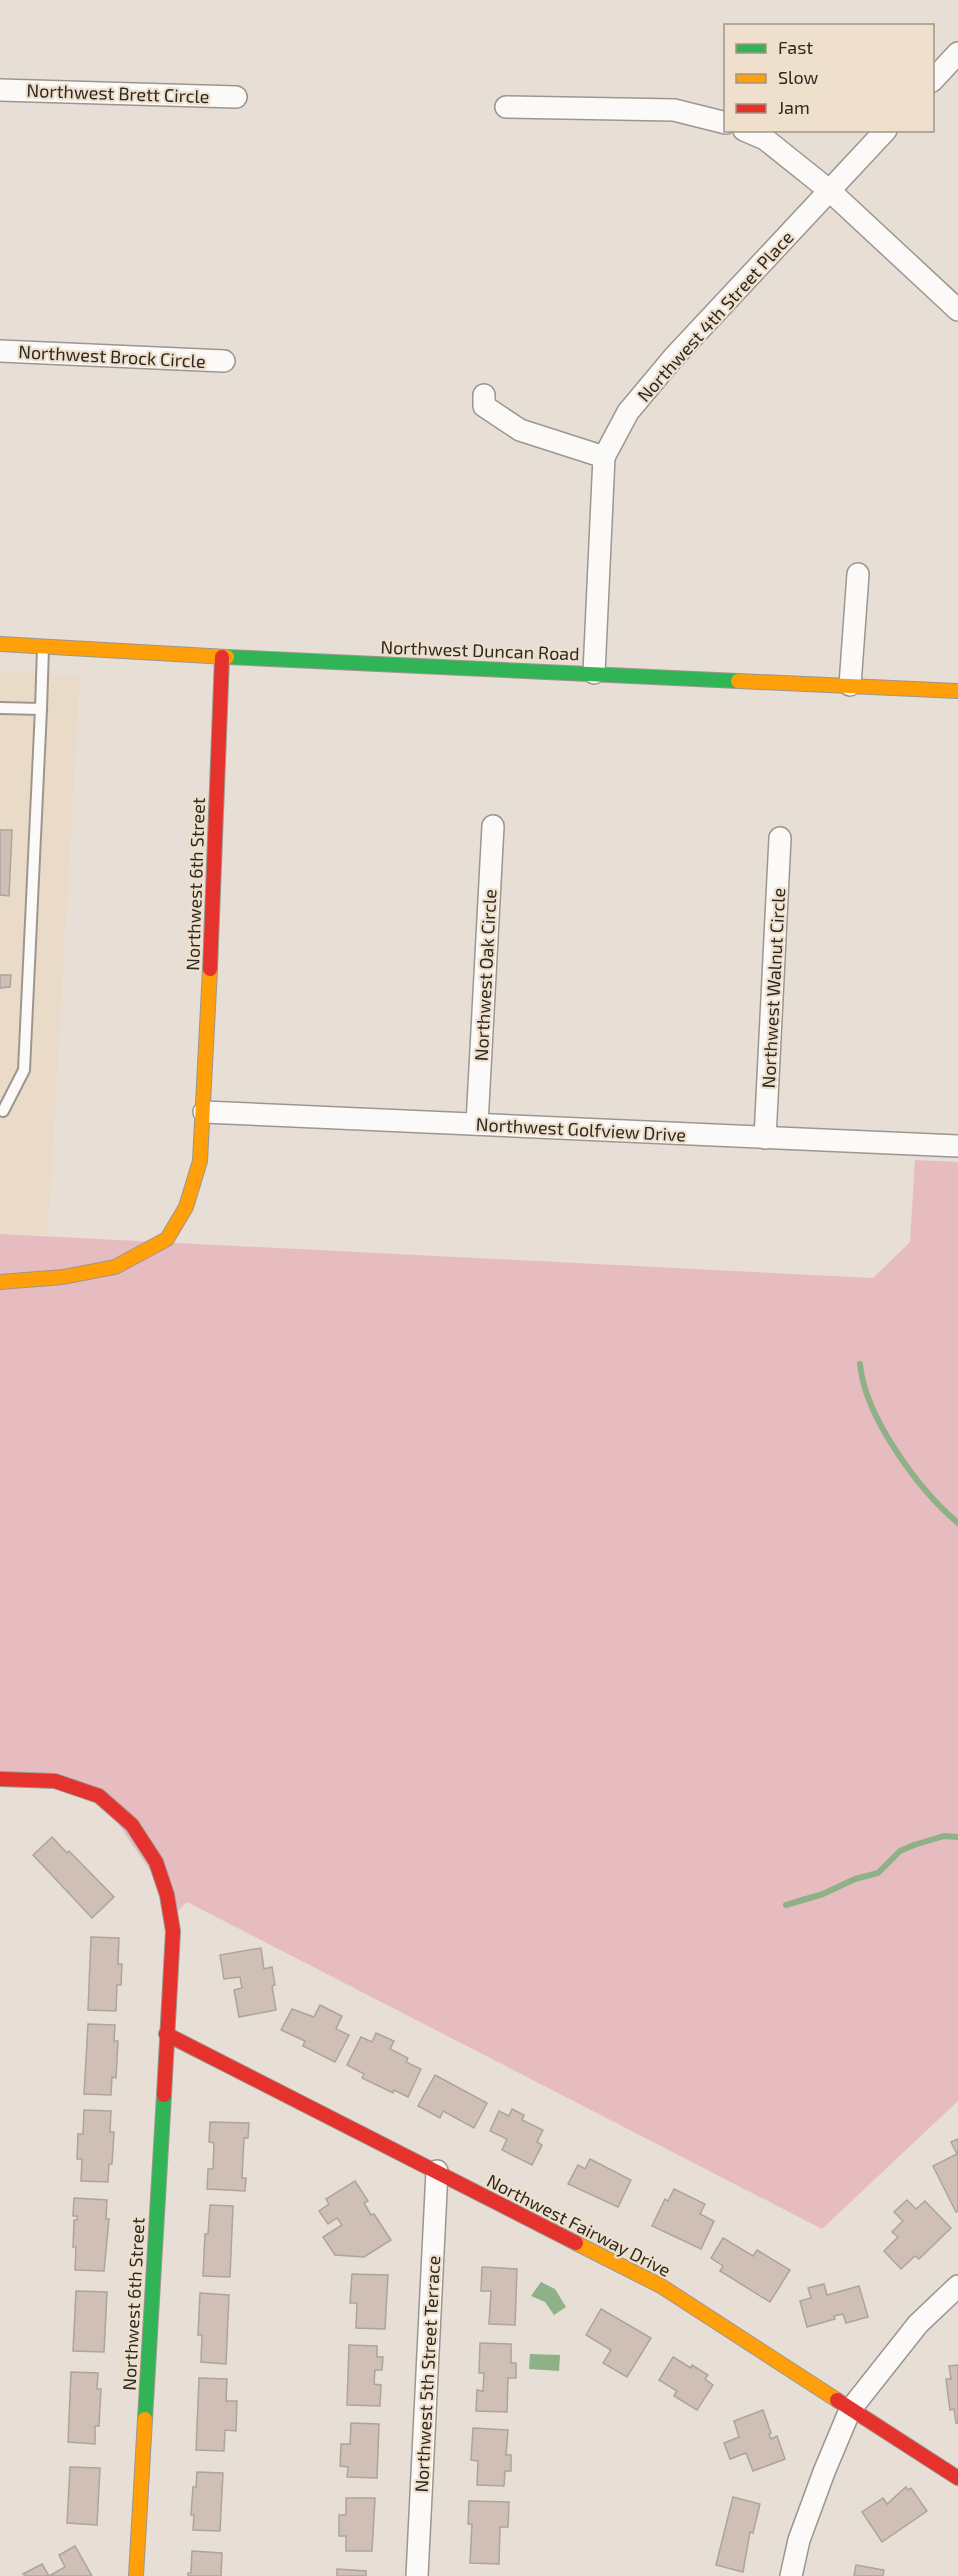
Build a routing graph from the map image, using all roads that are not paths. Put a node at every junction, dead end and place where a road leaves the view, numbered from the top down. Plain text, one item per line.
1 (958, 53) edge
2 (934, 80) edge
3 (0, 90) edge
4 (236, 97) dead end
5 (506, 107) dead end
6 (724, 122) edge
7 (749, 132) edge
8 (884, 132) edge
9 (830, 191) junction
10 (958, 310) edge
11 (0, 351) edge
12 (224, 361) dead end
13 (484, 395) dead end
14 (604, 457) junction
15 (858, 574) dead end
16 (0, 644) edge
17 (43, 647) junction
18 (222, 657) junction
19 (594, 673) junction
20 (850, 685) junction
21 (958, 691) edge
22 (0, 708) edge
23 (41, 708) junction
24 (493, 826) dead end
25 (780, 838) dead end
26 (3, 1111) dead end
27 (204, 1112) junction
28 (477, 1124) junction
29 (765, 1138) junction
30 (958, 1146) edge
31 (0, 1282) edge
32 (0, 1779) edge
33 (166, 2034) junction
34 (437, 2171) junction
35 (958, 2286) edge
36 (850, 2410) junction
37 (958, 2478) edge
38 (136, 2576) edge
39 (417, 2576) edge
40 (791, 2576) edge

1 - 2 street
3 - 4 street, Northwest Brett Circle
5 - 6 street
7 - 9 street
8 - 9 street, Northwest 4th Street Place
9 - 10 street
9 - 14 street, Northwest 4th Street Place
11 - 12 street, Northwest Brock Circle
13 - 14 street
14 - 19 street, Northwest 4th Street Place
15 - 20 street
16 - 17 street, Northwest Duncan Road
17 - 18 street, Northwest Duncan Road
17 - 23 lane
18 - 19 street, Northwest Duncan Road
18 - 27 street, Northwest 6th Street
19 - 20 street, Northwest Duncan Road
20 - 21 street, Northwest Duncan Road
22 - 23 lane
23 - 26 lane
24 - 28 street, Northwest Oak Circle
25 - 29 street, Northwest Walnut Circle
27 - 28 street, Northwest Golfview Drive
27 - 31 street, Northwest 6th Street
28 - 29 street, Northwest Golfview Drive
29 - 30 street, Northwest Golfview Drive
32 - 33 street, Northwest 6th Street
33 - 34 street, Northwest Fairway Drive
33 - 38 street, Northwest 6th Street
34 - 36 street, Northwest Fairway Drive
34 - 39 street, Northwest 5th Street Terrace
35 - 36 street
36 - 37 street, Northwest Fairway Drive
36 - 40 street

